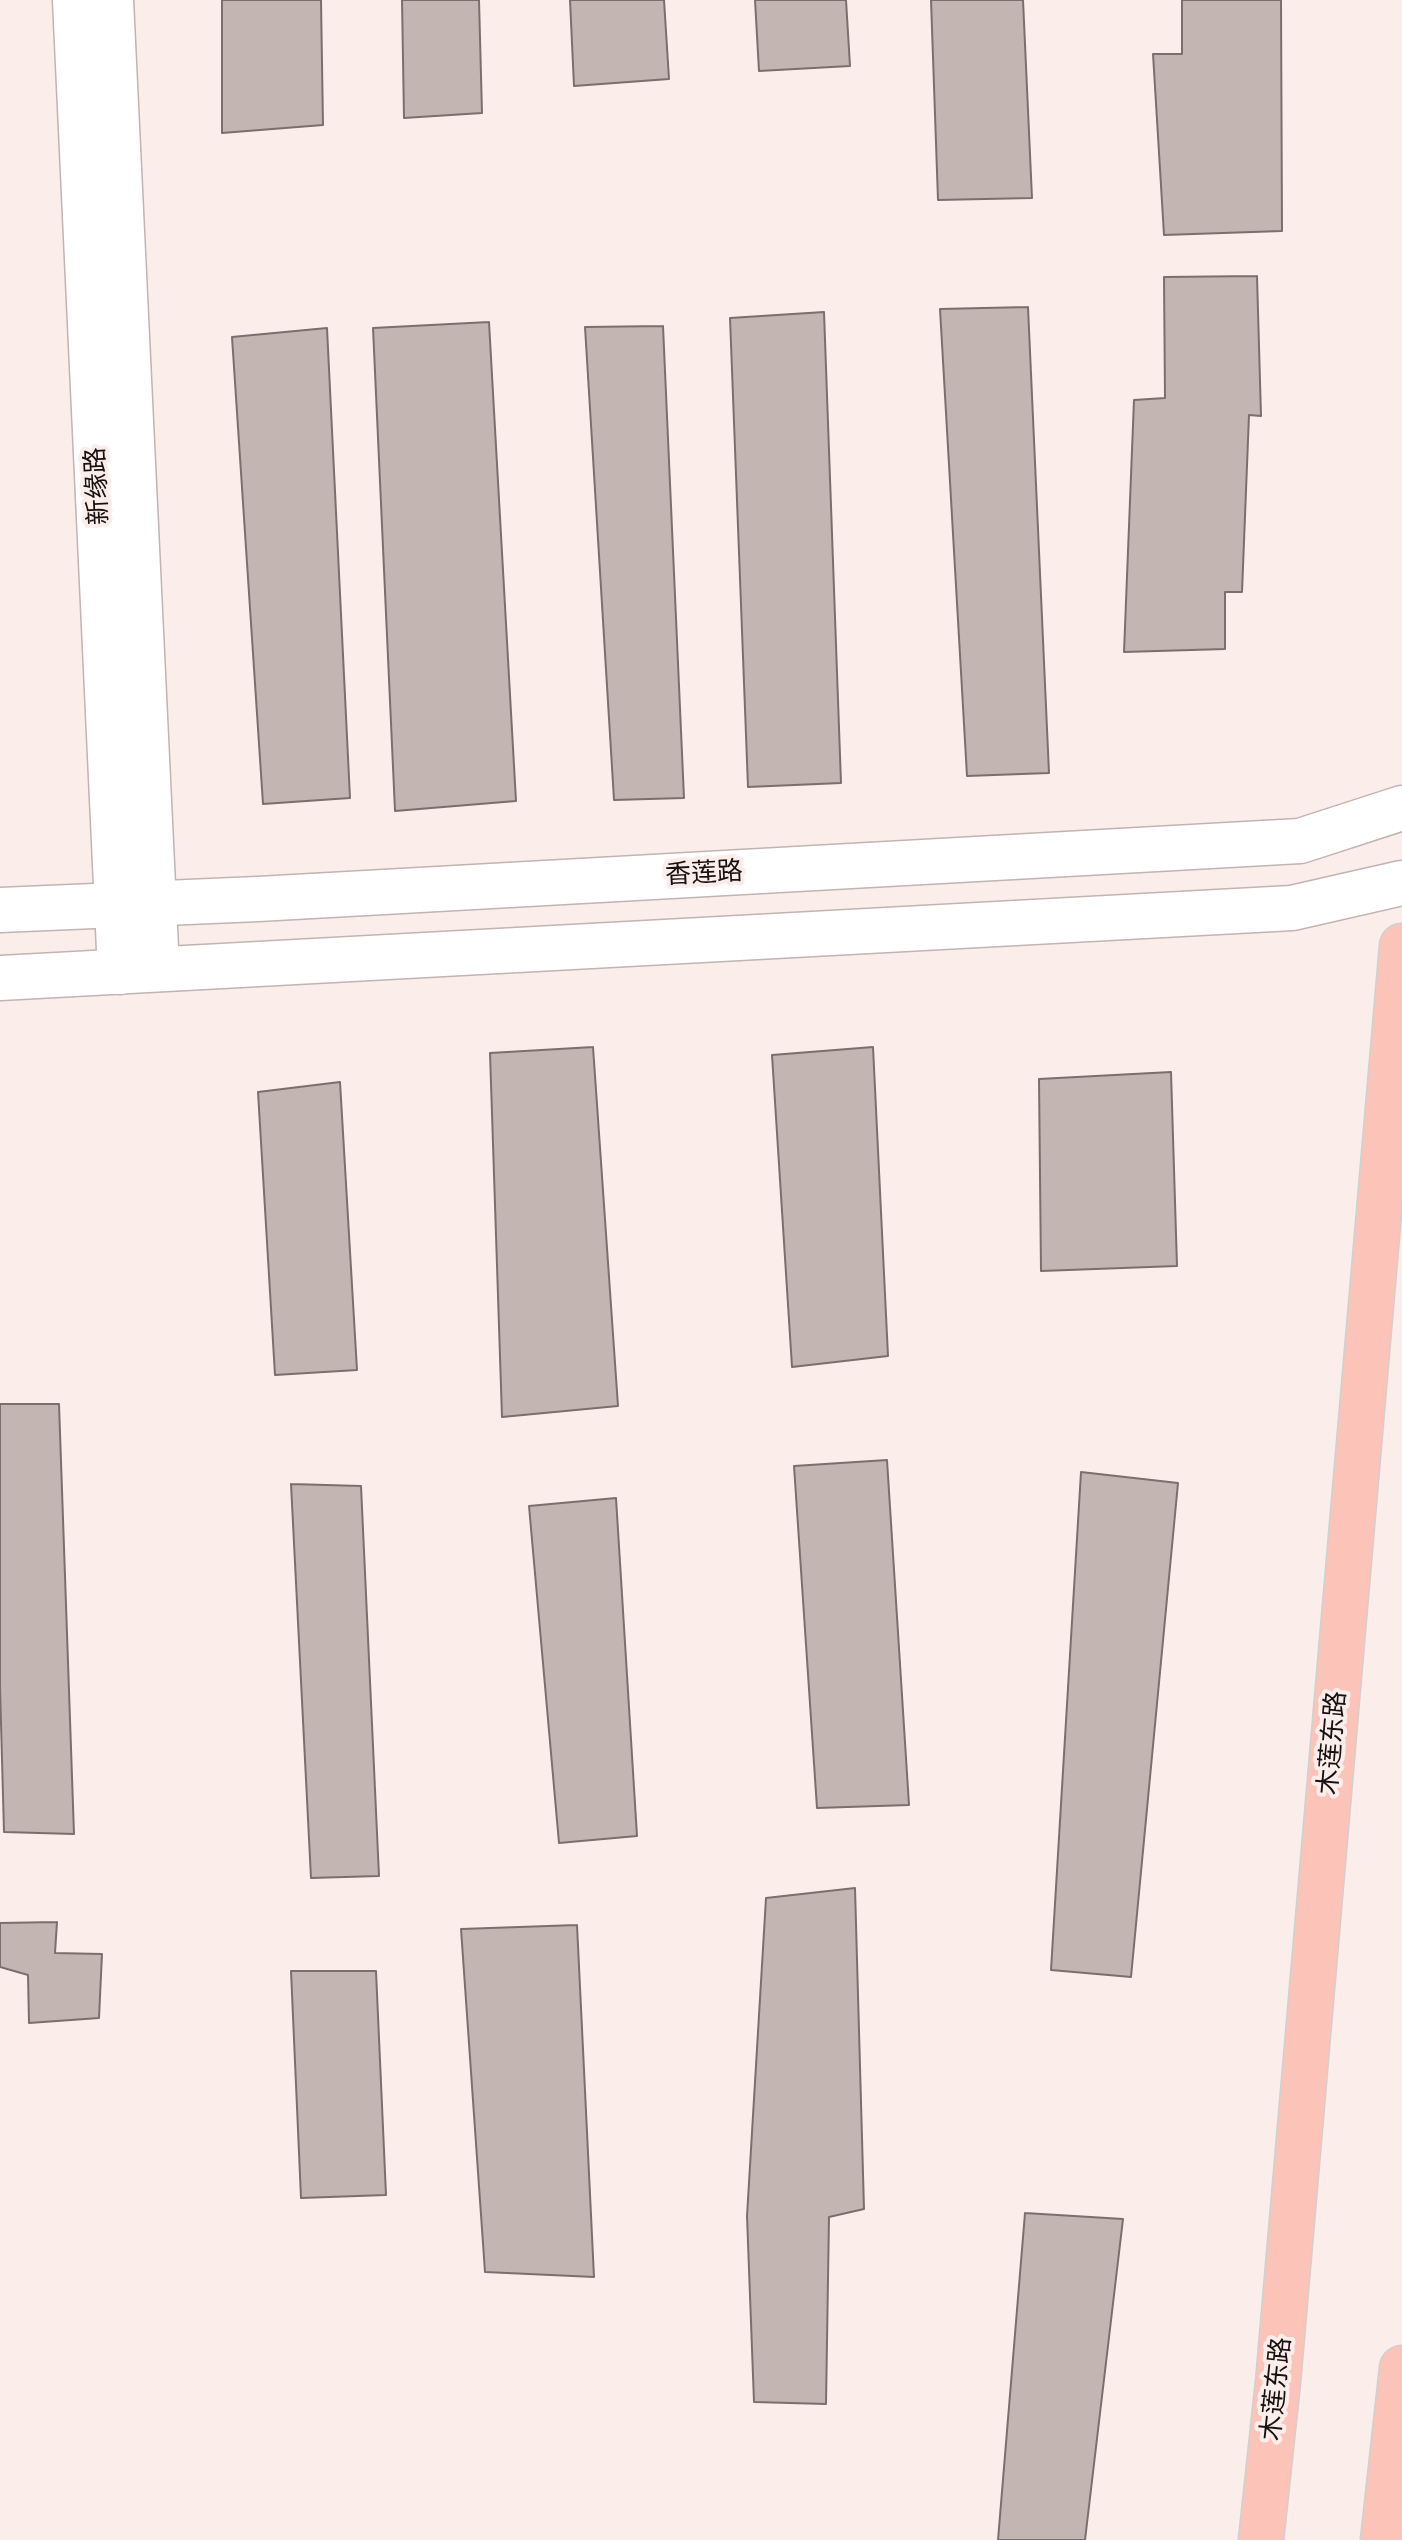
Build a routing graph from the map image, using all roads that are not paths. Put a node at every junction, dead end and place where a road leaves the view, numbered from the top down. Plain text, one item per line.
1 (75, 0) edge
2 (111, 0) edge
3 (1402, 808) edge
4 (1402, 883) edge
5 (135, 904) junction
6 (0, 910) edge
7 (1402, 946) edge
8 (138, 970) junction
9 (0, 978) edge
10 (1402, 2368) edge
11 (1391, 2486) junction
12 (1261, 2540) edge
13 (1383, 2540) edge
14 (1396, 2540) edge

1 - 5 main road, 新缘路
2 - 5 main road, 新缘路
3 - 5 main road, 香莲路
4 - 8 main road
5 - 6 main road, 香莲路
5 - 8 main road, 新缘路
7 - 12 main road, 木莲东路
8 - 9 main road
10 - 11 main road
11 - 13 main road
11 - 14 main road

